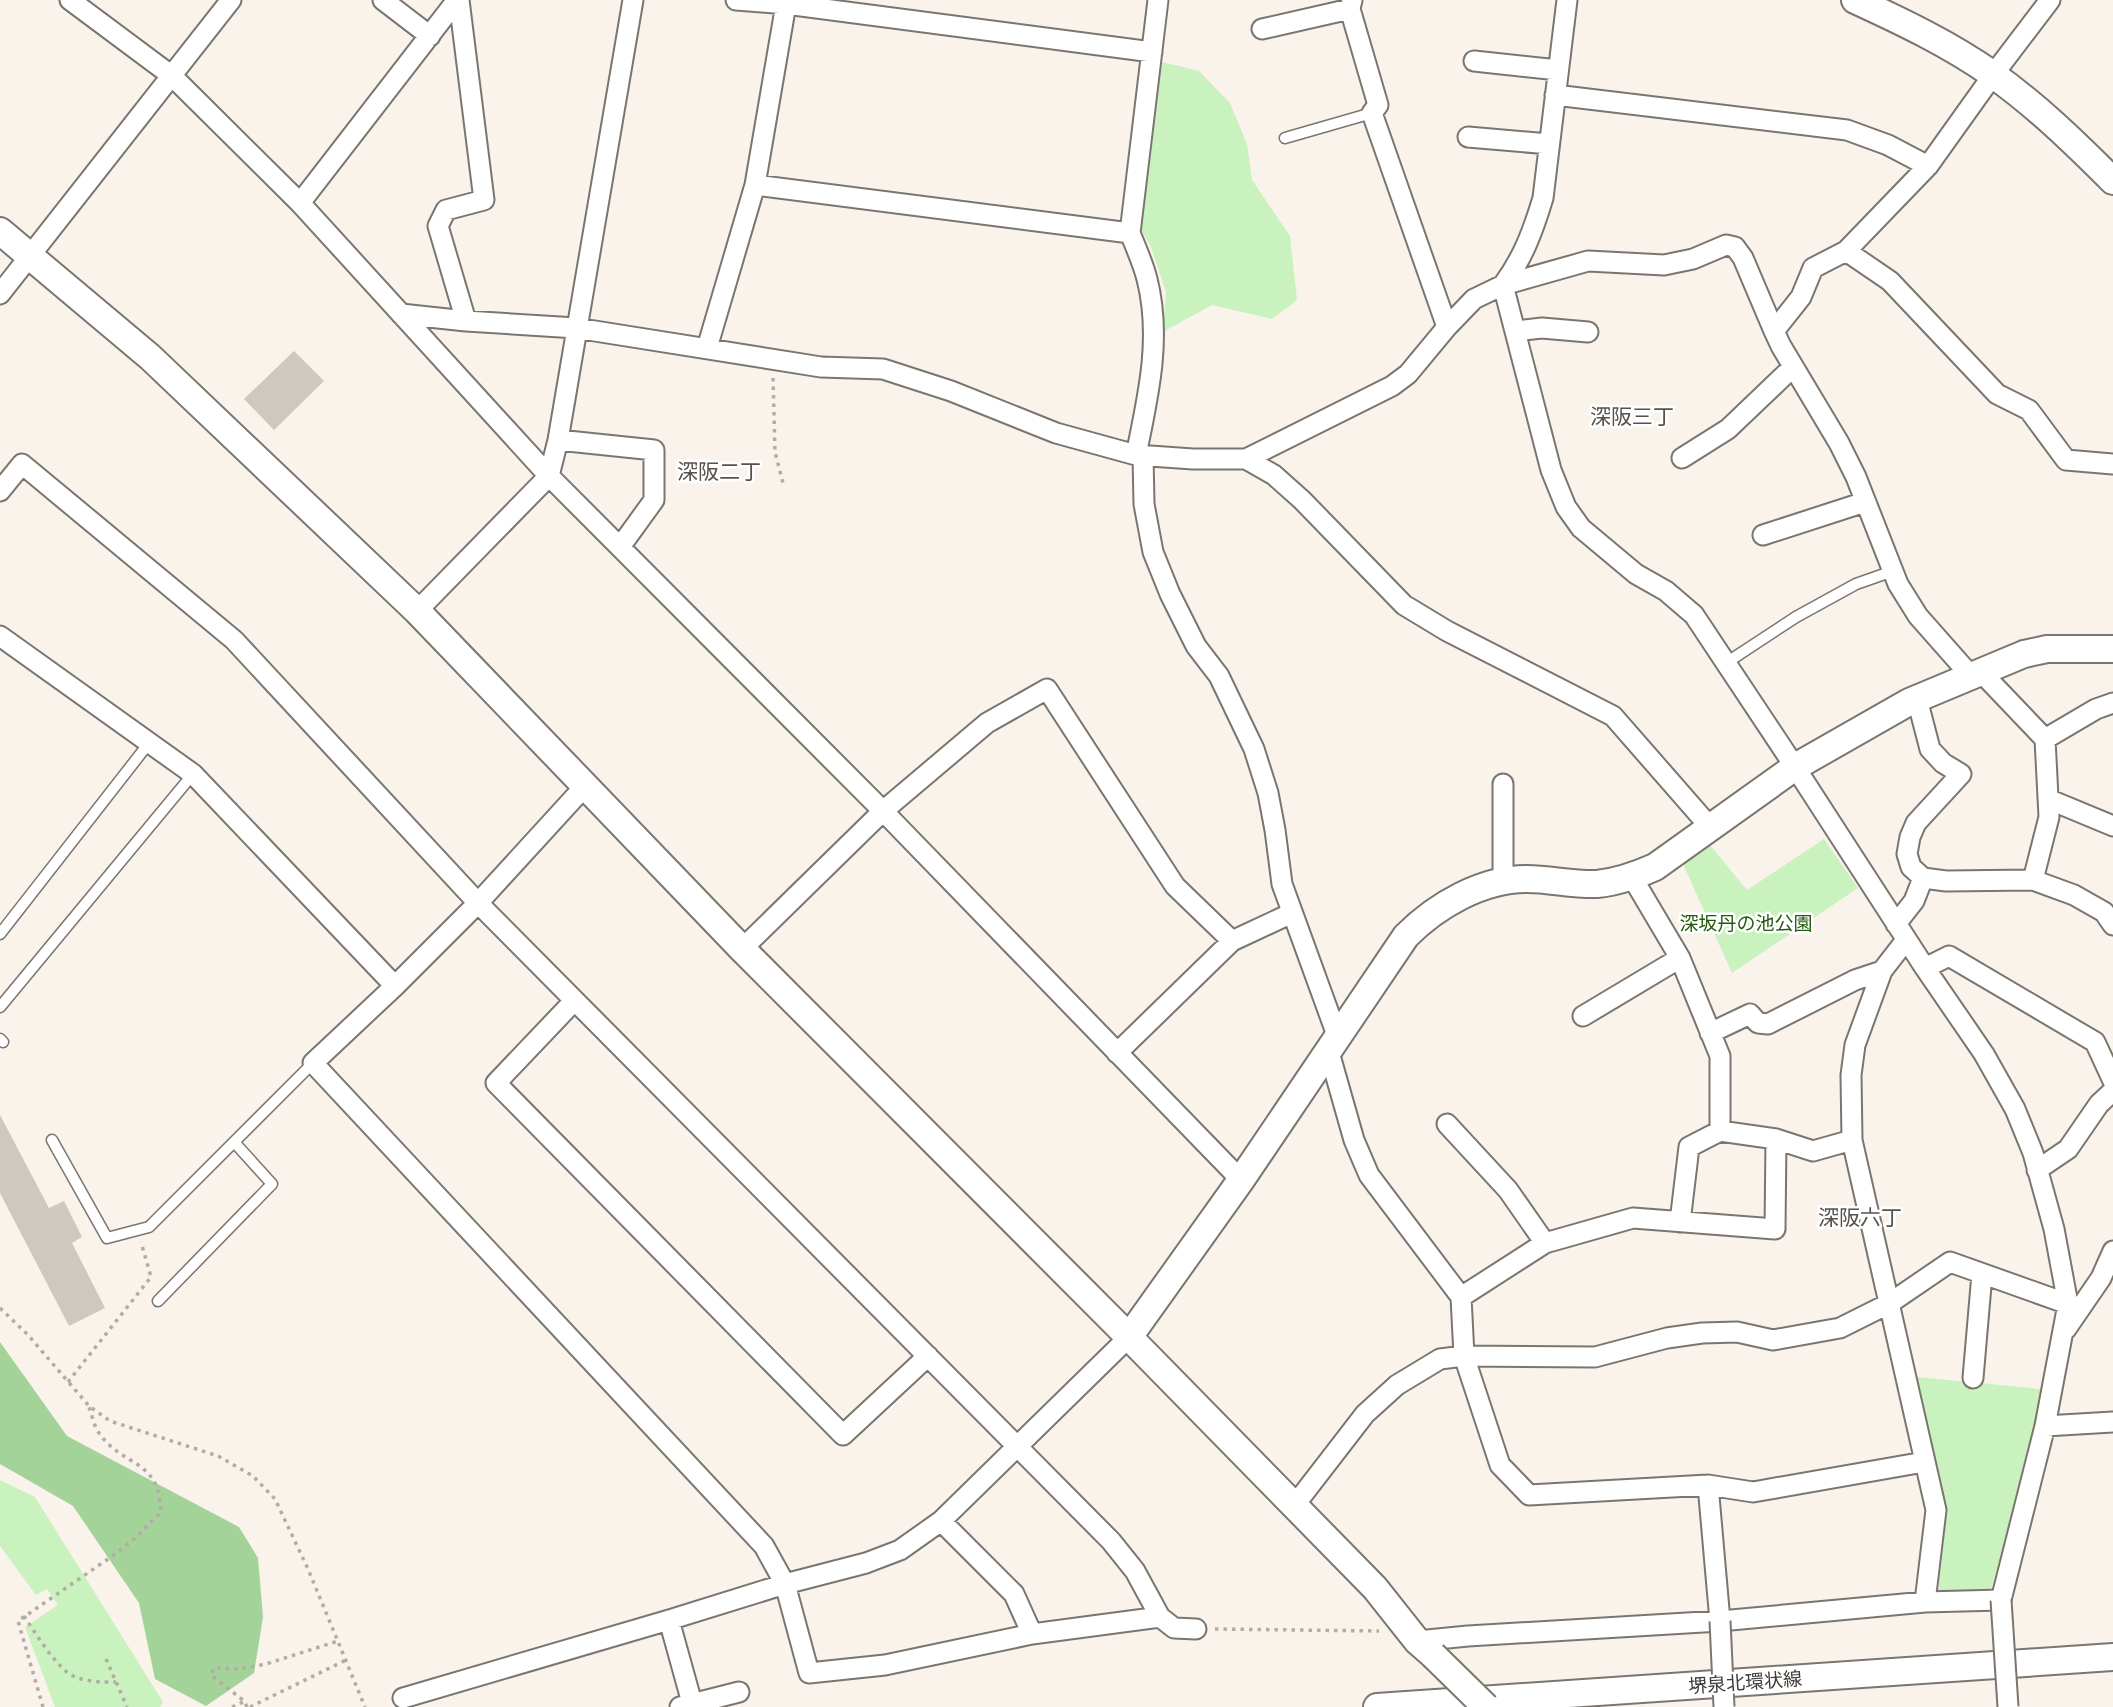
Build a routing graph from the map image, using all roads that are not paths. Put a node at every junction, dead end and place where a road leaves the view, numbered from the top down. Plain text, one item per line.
1 (70, 0) edge
2 (231, 0) edge
3 (383, 0) edge
4 (458, 0) edge
5 (633, 0) edge
6 (736, 0) edge
7 (1158, 0) edge
8 (1567, 0) edge
9 (1855, 0) edge
10 (2050, 0) edge
11 (786, 4) junction
12 (1351, 4) edge
13 (1262, 29) dead end
14 (430, 36) junction
15 (1152, 51) junction
16 (1474, 61) dead end
17 (1558, 71) junction
18 (1993, 75) junction
19 (172, 76) junction
20 (1555, 95) junction
21 (1372, 113) junction
22 (1468, 137) dead end
23 (1285, 138) dead end
24 (1549, 144) junction
25 (1928, 166) junction
26 (2113, 181) edge
27 (755, 185) junction
28 (300, 203) junction
29 (0, 231) edge
30 (1130, 233) junction
31 (1846, 251) junction
32 (30, 256) junction
33 (1503, 285) junction
34 (0, 294) edge
35 (401, 314) junction
36 (466, 321) junction
37 (1447, 327) junction
38 (576, 328) junction
39 (1515, 331) junction
40 (1774, 331) junction
41 (1588, 332) dead end
42 (707, 348) junction
43 (1793, 367) junction
44 (558, 440) junction
45 (1139, 455) junction
46 (1682, 458) dead end
47 (1246, 459) junction
48 (2113, 464) edge
49 (549, 475) junction
50 (0, 491) edge
51 (1865, 502) junction
52 (1763, 535) dead end
53 (620, 547) junction
54 (1893, 571) junction
55 (416, 611) junction
56 (0, 636) edge
57 (2113, 649) edge
58 (1726, 663) junction
59 (1977, 674) junction
60 (1917, 699) junction
61 (2113, 703) edge
62 (2045, 738) junction
63 (149, 743) junction
64 (1795, 767) junction
65 (193, 774) junction
66 (1503, 784) dead end
67 (586, 786) junction
68 (2048, 799) junction
69 (883, 811) junction
70 (2113, 826) edge
71 (1710, 827) junction
72 (1632, 877) junction
73 (1923, 878) junction
74 (2033, 880) junction
75 (1503, 882) junction
76 (478, 903) junction
77 (1292, 913) junction
78 (2113, 925) edge
79 (1901, 932) junction
80 (0, 934) edge
81 (1232, 941) junction
82 (742, 949) junction
83 (1680, 958) junction
84 (1925, 968) junction
85 (1882, 971) junction
86 (396, 986) junction
87 (574, 1001) junction
88 (0, 1007) edge
89 (1583, 1016) dead end
90 (1710, 1033) junction
91 (1333, 1045) junction
92 (1117, 1053) junction
93 (313, 1063) junction
94 (2113, 1081) edge
95 (2113, 1091) edge
96 (1447, 1124) dead end
97 (1720, 1131) junction
98 (1776, 1139) junction
99 (52, 1140) dead end
100 (1852, 1140) junction
101 (234, 1142) junction
102 (2037, 1170) junction
103 (1241, 1181) junction
104 (1680, 1222) junction
105 (1545, 1243) junction
106 (2113, 1251) edge
107 (1982, 1273) junction
108 (1461, 1297) junction
109 (158, 1301) dead end
110 (1890, 1303) junction
111 (2068, 1304) junction
112 (2062, 1336) junction
113 (1129, 1337) junction
114 (928, 1356) junction
115 (1464, 1356) junction
116 (1973, 1378) dead end
117 (2113, 1422) edge
118 (2045, 1426) junction
119 (1015, 1447) junction
120 (1924, 1462) junction
121 (1708, 1485) junction
122 (1294, 1506) junction
123 (941, 1521) junction
124 (785, 1584) junction
125 (2001, 1600) junction
126 (1925, 1602) junction
127 (1160, 1617) junction
128 (669, 1620) junction
129 (1720, 1621) junction
130 (1196, 1629) road end
131 (1032, 1634) junction
132 (1425, 1648) junction
133 (2113, 1657) edge
134 (739, 1692) dead end
135 (402, 1698) dead end
136 (685, 1705) edge
137 (1377, 1707) edge
138 (1486, 1707) edge
139 (1724, 1707) edge
140 (2008, 1707) edge

1 - 19 street
2 - 19 street
3 - 14 street
4 - 14 street
4 - 36 street
5 - 38 street
6 - 11 street
7 - 15 street
8 - 17 street
9 - 18 street
10 - 18 street
11 - 15 street
11 - 27 street
12 - 13 street
12 - 21 street
14 - 28 street
15 - 30 street
16 - 17 street
17 - 20 street
18 - 25 street
18 - 26 street
19 - 28 street
19 - 32 street
20 - 24 street
20 - 25 street
21 - 23 lane
21 - 37 street
22 - 24 street
24 - 33 street
25 - 31 street
27 - 30 street
27 - 42 street
28 - 35 street
29 - 32 street
30 - 45 street
31 - 40 street
31 - 48 street
32 - 34 street
32 - 55 street
33 - 37 street
33 - 39 street
33 - 40 street
35 - 36 street
35 - 49 street
36 - 38 street
37 - 47 street
38 - 42 street
38 - 44 street
39 - 41 street
39 - 58 street
40 - 43 street
42 - 45 street
43 - 46 street
43 - 51 street
44 - 49 street
44 - 53 street
45 - 47 street
45 - 77 street
47 - 71 street
49 - 53 street
49 - 55 street
50 - 76 street
51 - 52 street
51 - 54 street
53 - 69 street
54 - 58 lane
54 - 59 street
55 - 67 street
56 - 63 street
57 - 59 street
58 - 64 street
59 - 60 street
59 - 62 street
60 - 64 street
60 - 73 street
61 - 62 street
62 - 68 street
63 - 65 street
63 - 80 lane
64 - 71 street
64 - 79 street
65 - 86 street
65 - 88 lane
66 - 75 street
67 - 76 street
67 - 82 street
68 - 70 street
68 - 74 street
69 - 81 street
69 - 82 street
69 - 92 street
71 - 72 street
72 - 75 street
72 - 83 street
73 - 74 street
73 - 79 street
74 - 78 street
75 - 91 street
76 - 86 street
76 - 87 street
77 - 81 street
77 - 91 street
79 - 84 street
79 - 85 street
81 - 92 street
82 - 113 street
83 - 89 street
83 - 90 street
84 - 94 street
84 - 102 street
85 - 90 street
85 - 100 street
86 - 93 street
87 - 114 street
87 - 114 street
90 - 97 street
91 - 103 street
91 - 108 street
92 - 103 street
93 - 101 lane
93 - 124 street
95 - 102 street
96 - 105 street
97 - 98 street
97 - 104 street
98 - 100 street
98 - 104 street
99 - 101 lane
100 - 110 street
101 - 109 lane
102 - 111 street
103 - 113 street
104 - 105 street
105 - 108 street
106 - 112 street
107 - 110 street
107 - 111 street
107 - 116 street
108 - 115 street
110 - 115 street
110 - 120 street
111 - 112 street
112 - 118 street
113 - 119 street
113 - 122 street
114 - 119 street
115 - 121 street
115 - 122 street
117 - 118 street
118 - 125 street
119 - 123 street
119 - 127 street
120 - 121 street
120 - 126 street
121 - 129 street
122 - 132 street
123 - 124 street
123 - 131 street
124 - 128 street
124 - 131 street
125 - 126 street
125 - 140 street, bridge
126 - 129 street
127 - 130 street
127 - 131 street
128 - 135 street
128 - 136 street
129 - 132 street
129 - 139 street, bridge
132 - 138 street, bridge
133 - 137 street, 堺泉北環状線
134 - 136 street

